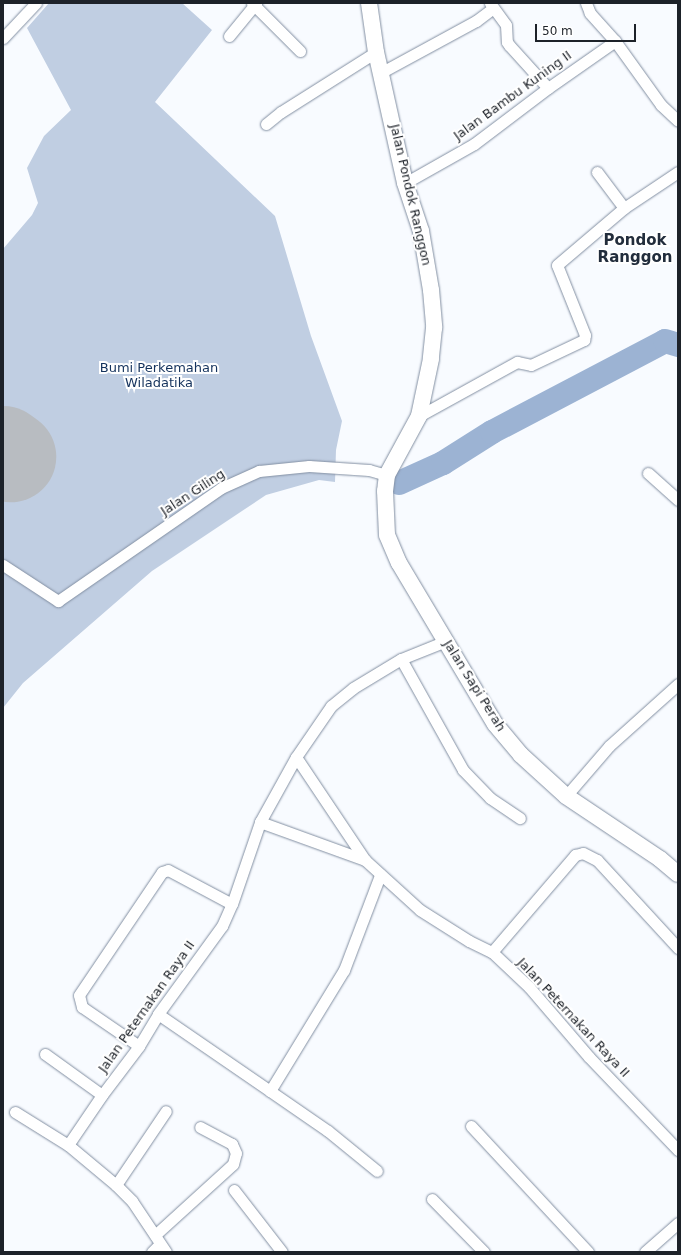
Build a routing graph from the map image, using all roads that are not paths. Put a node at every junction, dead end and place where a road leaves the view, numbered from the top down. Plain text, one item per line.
1 (36, 3) edge
2 (369, 3) edge
3 (586, 3) edge
4 (254, 4) edge
5 (492, 5) edge
6 (229, 36) dead end
7 (3, 38) edge
8 (615, 41) junction
9 (300, 51) dead end
10 (376, 52) junction
11 (382, 72) junction
12 (548, 88) junction
13 (678, 121) edge
14 (266, 124) dead end
15 (597, 172) dead end
16 (678, 172) edge
17 (405, 183) junction
18 (624, 208) junction
19 (419, 416) junction
20 (648, 473) dead end
21 (386, 475) junction
22 (678, 500) edge
23 (3, 565) edge
24 (446, 641) junction
25 (401, 659) junction
26 (678, 684) edge
27 (296, 757) junction
28 (566, 796) junction
29 (520, 818) dead end
30 (260, 822) junction
31 (365, 860) junction
32 (678, 874) edge
33 (380, 875) junction
34 (232, 904) junction
35 (678, 948) edge
36 (492, 952) junction
37 (158, 1014) junction
38 (139, 1046) junction
39 (45, 1054) dead end
40 (270, 1091) junction
41 (102, 1095) junction
42 (166, 1110) dead end
43 (15, 1112) dead end
44 (200, 1126) dead end
45 (471, 1126) dead end
46 (68, 1145) junction
47 (678, 1150) edge
48 (377, 1171) dead end
49 (116, 1185) junction
50 (234, 1190) dead end
51 (432, 1199) dead end
52 (678, 1223) edge
53 (161, 1244) edge
54 (152, 1252) edge
55 (282, 1252) edge
56 (484, 1252) edge
57 (588, 1252) edge
58 (645, 1252) edge

1 - 7 street
2 - 10 street, Jalan Pondok Ranggon
3 - 8 street
4 - 6 street
4 - 9 street
5 - 11 street
5 - 12 street
8 - 12 street, Jalan Bambu Kuning II
8 - 13 street
10 - 11 street, Jalan Pondok Ranggon
10 - 14 street
11 - 17 street, Jalan Pondok Ranggon
12 - 17 street, Jalan Bambu Kuning II
15 - 18 street
16 - 18 street
17 - 19 street, Jalan Pondok Ranggon
18 - 19 street
19 - 21 street, Jalan Pondok Ranggon
20 - 22 street
21 - 23 street, Jalan Giling
21 - 24 street, Jalan Sapi Perah
24 - 25 street, Jalan Peternakan Raya II
24 - 28 street, Jalan Sapi Perah
25 - 27 street, Jalan Peternakan Raya II
25 - 29 street
26 - 28 street
27 - 30 street, Jalan Peternakan Raya II
27 - 31 street, Jalan Peternakan Raya II
28 - 32 street, Jalan Sapi Perah
30 - 31 street
30 - 34 street, Jalan Peternakan Raya II
31 - 33 street, Jalan Peternakan Raya II
33 - 36 street, Jalan Peternakan Raya II
33 - 40 street
34 - 37 street, Jalan Peternakan Raya II
34 - 38 street
35 - 36 street
36 - 47 street, Jalan Peternakan Raya II
37 - 38 street, Jalan Peternakan Raya II
37 - 40 street
38 - 41 street, Jalan Peternakan Raya II
39 - 41 street
40 - 48 street
41 - 46 street, Jalan Peternakan Raya II
42 - 49 street
43 - 46 street
44 - 53 street
45 - 57 street
46 - 49 street
49 - 53 street
50 - 55 street
51 - 56 street
52 - 58 street
53 - 54 street

